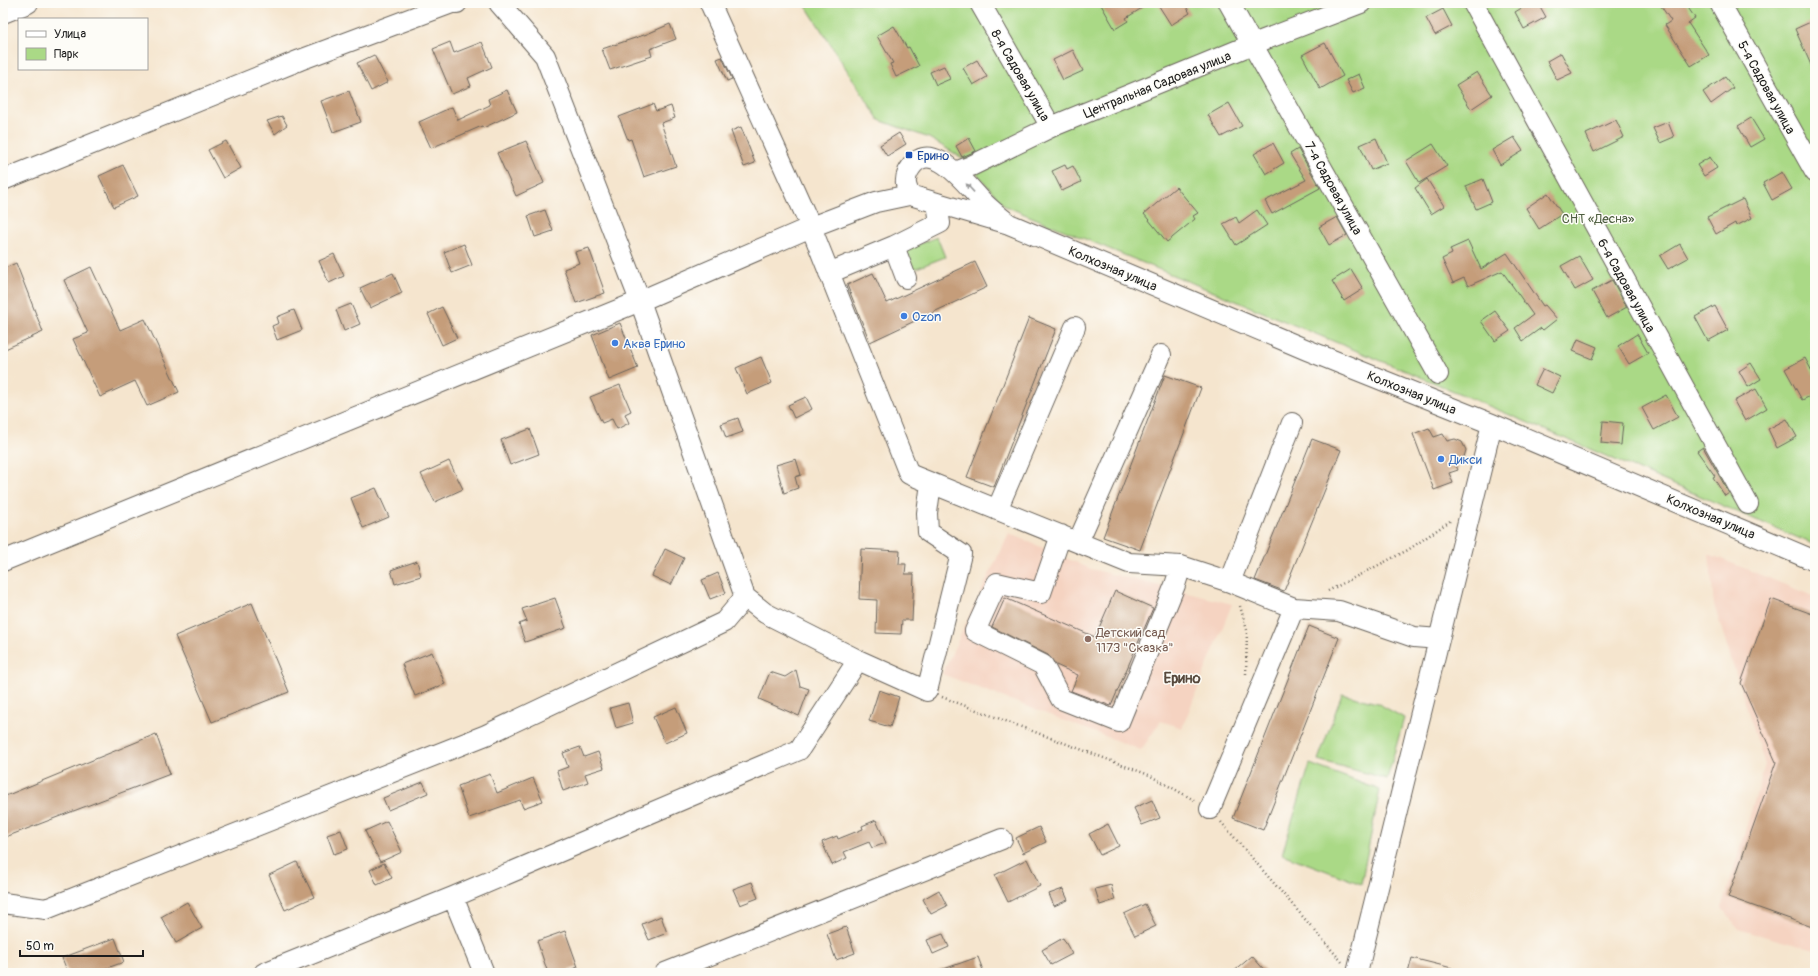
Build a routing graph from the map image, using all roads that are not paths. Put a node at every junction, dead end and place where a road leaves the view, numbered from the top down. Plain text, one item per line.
1 (28, 3) edge
2 (457, 3) edge
3 (499, 3) edge
4 (710, 3) edge
5 (980, 3) edge
6 (1229, 3) edge
7 (1361, 3) edge
8 (1472, 3) edge
9 (1720, 3) edge
10 (3, 13) edge
11 (1253, 44) junction
12 (1051, 127) junction
13 (955, 172) junction
14 (1815, 172) edge
15 (3, 180) edge
16 (910, 195) junction
17 (937, 203) junction
18 (1009, 224) junction
19 (811, 227) junction
20 (894, 246) junction
21 (829, 273) junction
22 (906, 278) dead end
23 (640, 301) junction
24 (1075, 327) dead end
25 (1161, 355) dead end
26 (1438, 374) dead end
27 (1292, 422) dead end
28 (1492, 424) junction
29 (931, 483) junction
30 (1748, 504) dead end
31 (997, 510) junction
32 (1070, 539) junction
33 (3, 561) edge
34 (1815, 561) edge
35 (1181, 566) junction
36 (1230, 582) junction
37 (745, 597) junction
38 (1294, 608) junction
39 (1439, 639) junction
40 (858, 660) junction
41 (1210, 809) road end
42 (1002, 839) dead end
43 (453, 897) junction
44 (3, 903) edge
45 (1352, 970) edge
46 (264, 973) edge
47 (484, 973) edge
48 (665, 973) edge

1 - 10 street
2 - 15 street
3 - 23 street
4 - 19 street
5 - 12 street, 8-я Садовая улица
6 - 11 street, 7-я Садовая улица
7 - 11 street, Центральная Садовая улица
8 - 30 street, 6-я Садовая улица
9 - 14 street, 5-я Садовая улица
11 - 12 street, Центральная Садовая улица
11 - 26 street, 7-я Садовая улица
12 - 13 street, Центральная Садовая улица
13 - 16 street, Колхозная улица
18 -> 13 street, Колхозная улица
16 - 17 street, Колхозная улица
16 - 19 street
17 - 18 street, Колхозная улица
17 - 20 street
18 - 28 street, Колхозная улица
19 - 21 street
19 - 23 street
20 - 21 street
20 - 22 street
21 - 29 street
23 - 33 street
23 - 37 street
24 - 31 street
25 - 32 street
27 - 36 street
28 - 34 street, Колхозная улица
28 - 39 street
29 - 31 street
29 - 40 street
31 - 32 street
32 - 35 street
32 - 35 street
35 - 36 street
36 - 38 street
37 - 40 street
37 - 44 street
38 - 39 street
38 - 41 street
39 - 45 street
40 - 43 street
42 - 48 street
43 - 46 street
43 - 47 street

